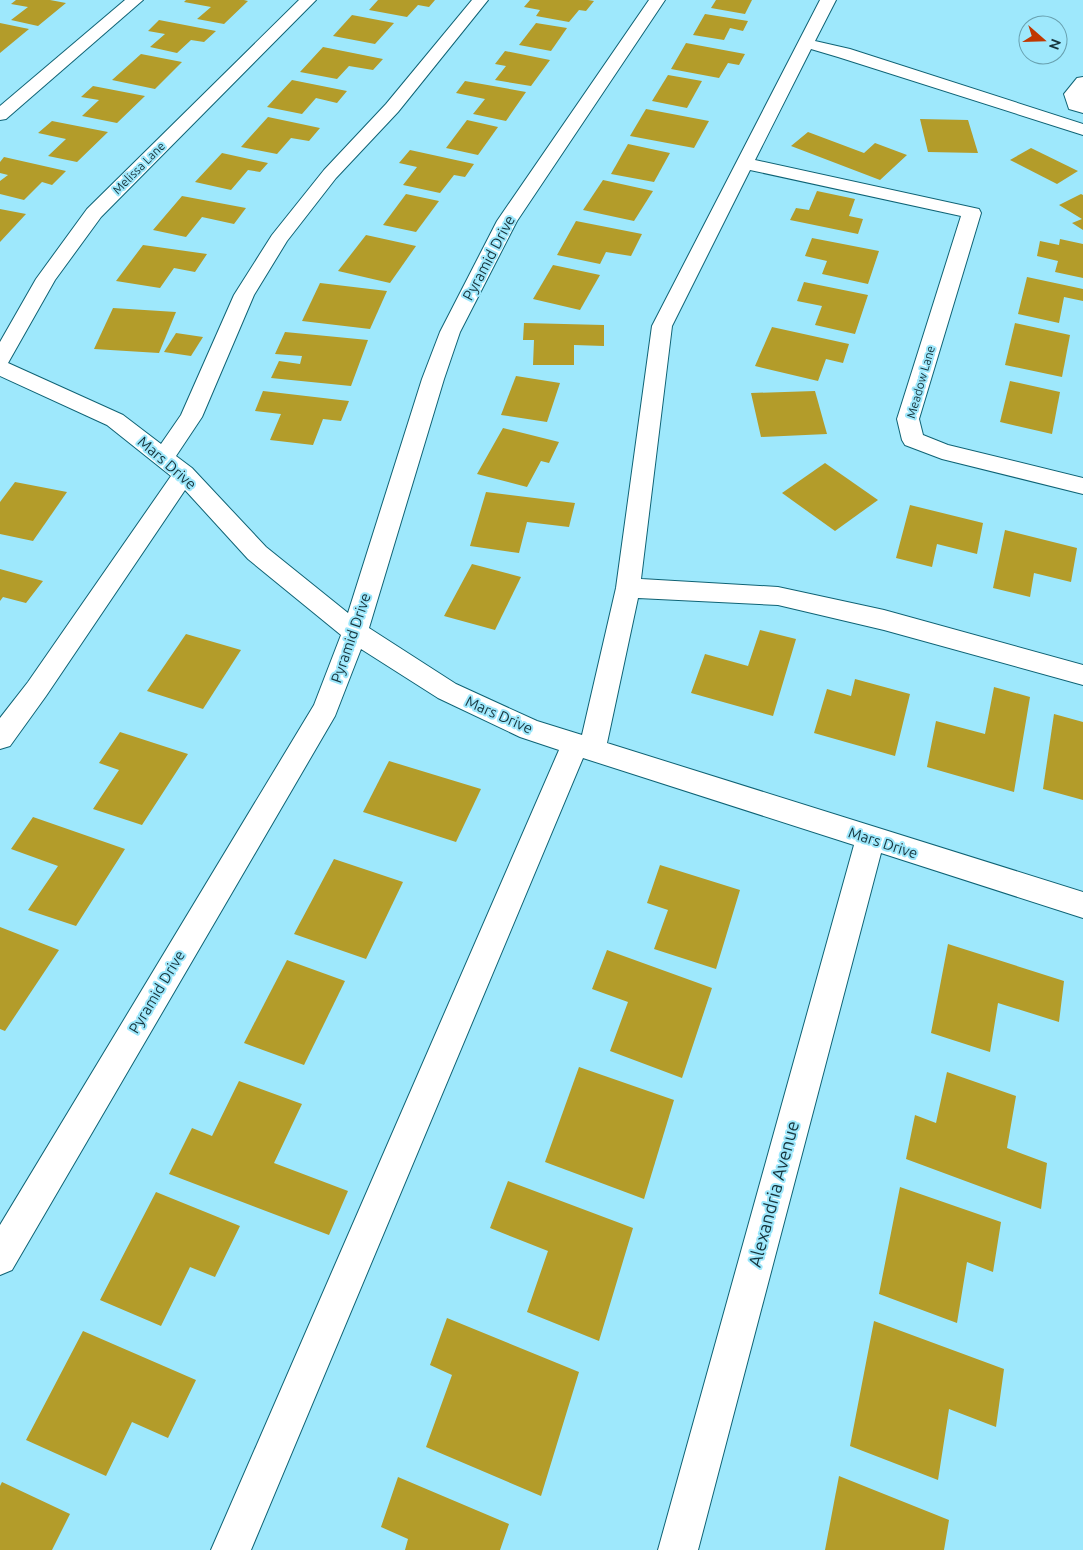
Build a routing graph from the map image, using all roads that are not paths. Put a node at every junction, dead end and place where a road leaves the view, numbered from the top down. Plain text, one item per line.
1 (135, 0) edge
2 (308, 0) edge
3 (480, 0) edge
4 (657, 0) edge
5 (828, 0) edge
6 (805, 43) junction
7 (1083, 82) edge
8 (1083, 108) edge
9 (0, 114) edge
10 (1083, 130) edge
11 (744, 163) junction
12 (0, 360) edge
13 (0, 368) edge
14 (163, 458) junction
15 (184, 474) junction
16 (1083, 486) edge
17 (628, 588) junction
18 (355, 632) junction
19 (1083, 675) edge
20 (0, 738) edge
21 (583, 747) junction
22 (870, 839) junction
23 (1083, 905) edge
24 (0, 1258) edge
25 (231, 1550) edge
26 (678, 1550) edge

1 - 9 street
2 - 12 street, Melissa Lane
3 - 14 street
4 - 18 street, Pyramid Drive
5 - 6 street
6 - 10 street
6 - 11 street
7 - 8 street
11 - 16 street, Meadow Lane
11 - 17 street
13 - 14 street, Mars Drive
14 - 15 street, Mars Drive
15 - 18 street, Mars Drive
15 - 20 street
17 - 19 street
17 - 21 street
18 - 21 street, Mars Drive
18 - 24 street, Pyramid Drive
21 - 22 street, Mars Drive
21 - 25 street
22 - 23 street, Mars Drive
22 - 26 street, Alexandria Avenue

